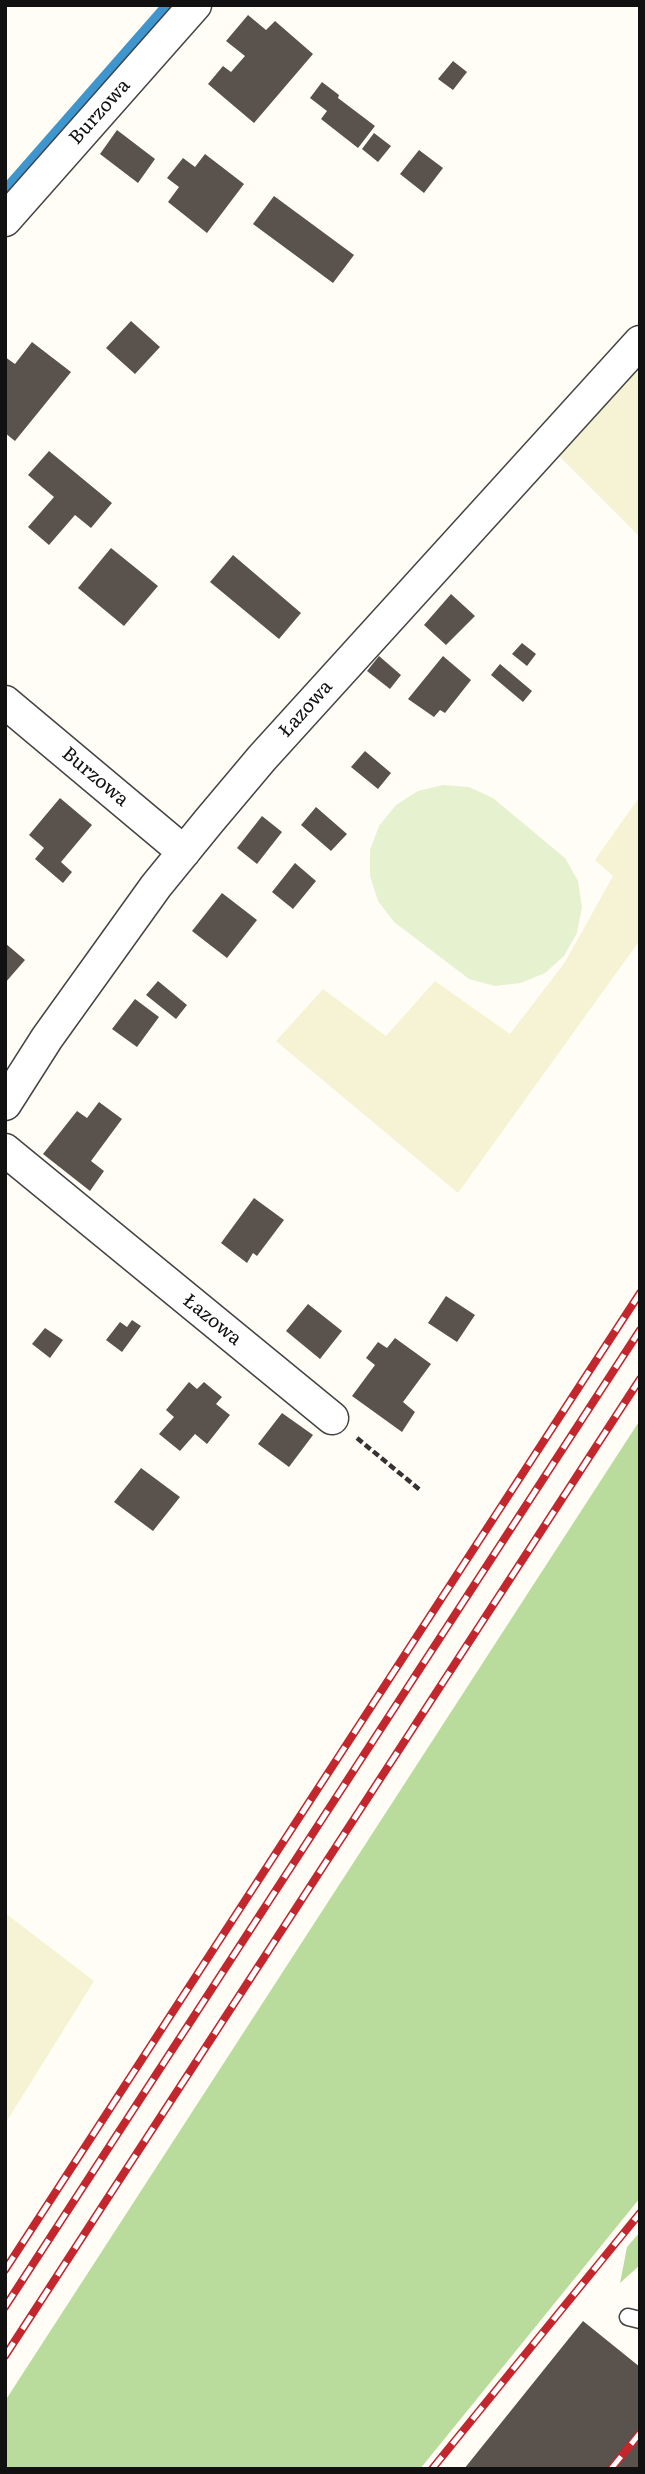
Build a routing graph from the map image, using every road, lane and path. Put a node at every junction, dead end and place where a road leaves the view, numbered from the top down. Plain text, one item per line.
1 (195, 5) edge
2 (5, 220) edge
3 (640, 342) edge
4 (5, 702) edge
5 (184, 852) junction
6 (5, 1104) edge
7 (5, 1150) edge
8 (332, 1418) joint
9 (420, 1490) dead end

1 - 2 street, Burzowa
3 - 5 street, Łazowa
4 - 5 street, Burzowa
5 - 6 street, Łazowa
7 - 8 street, Łazowa
8 - 9 path

